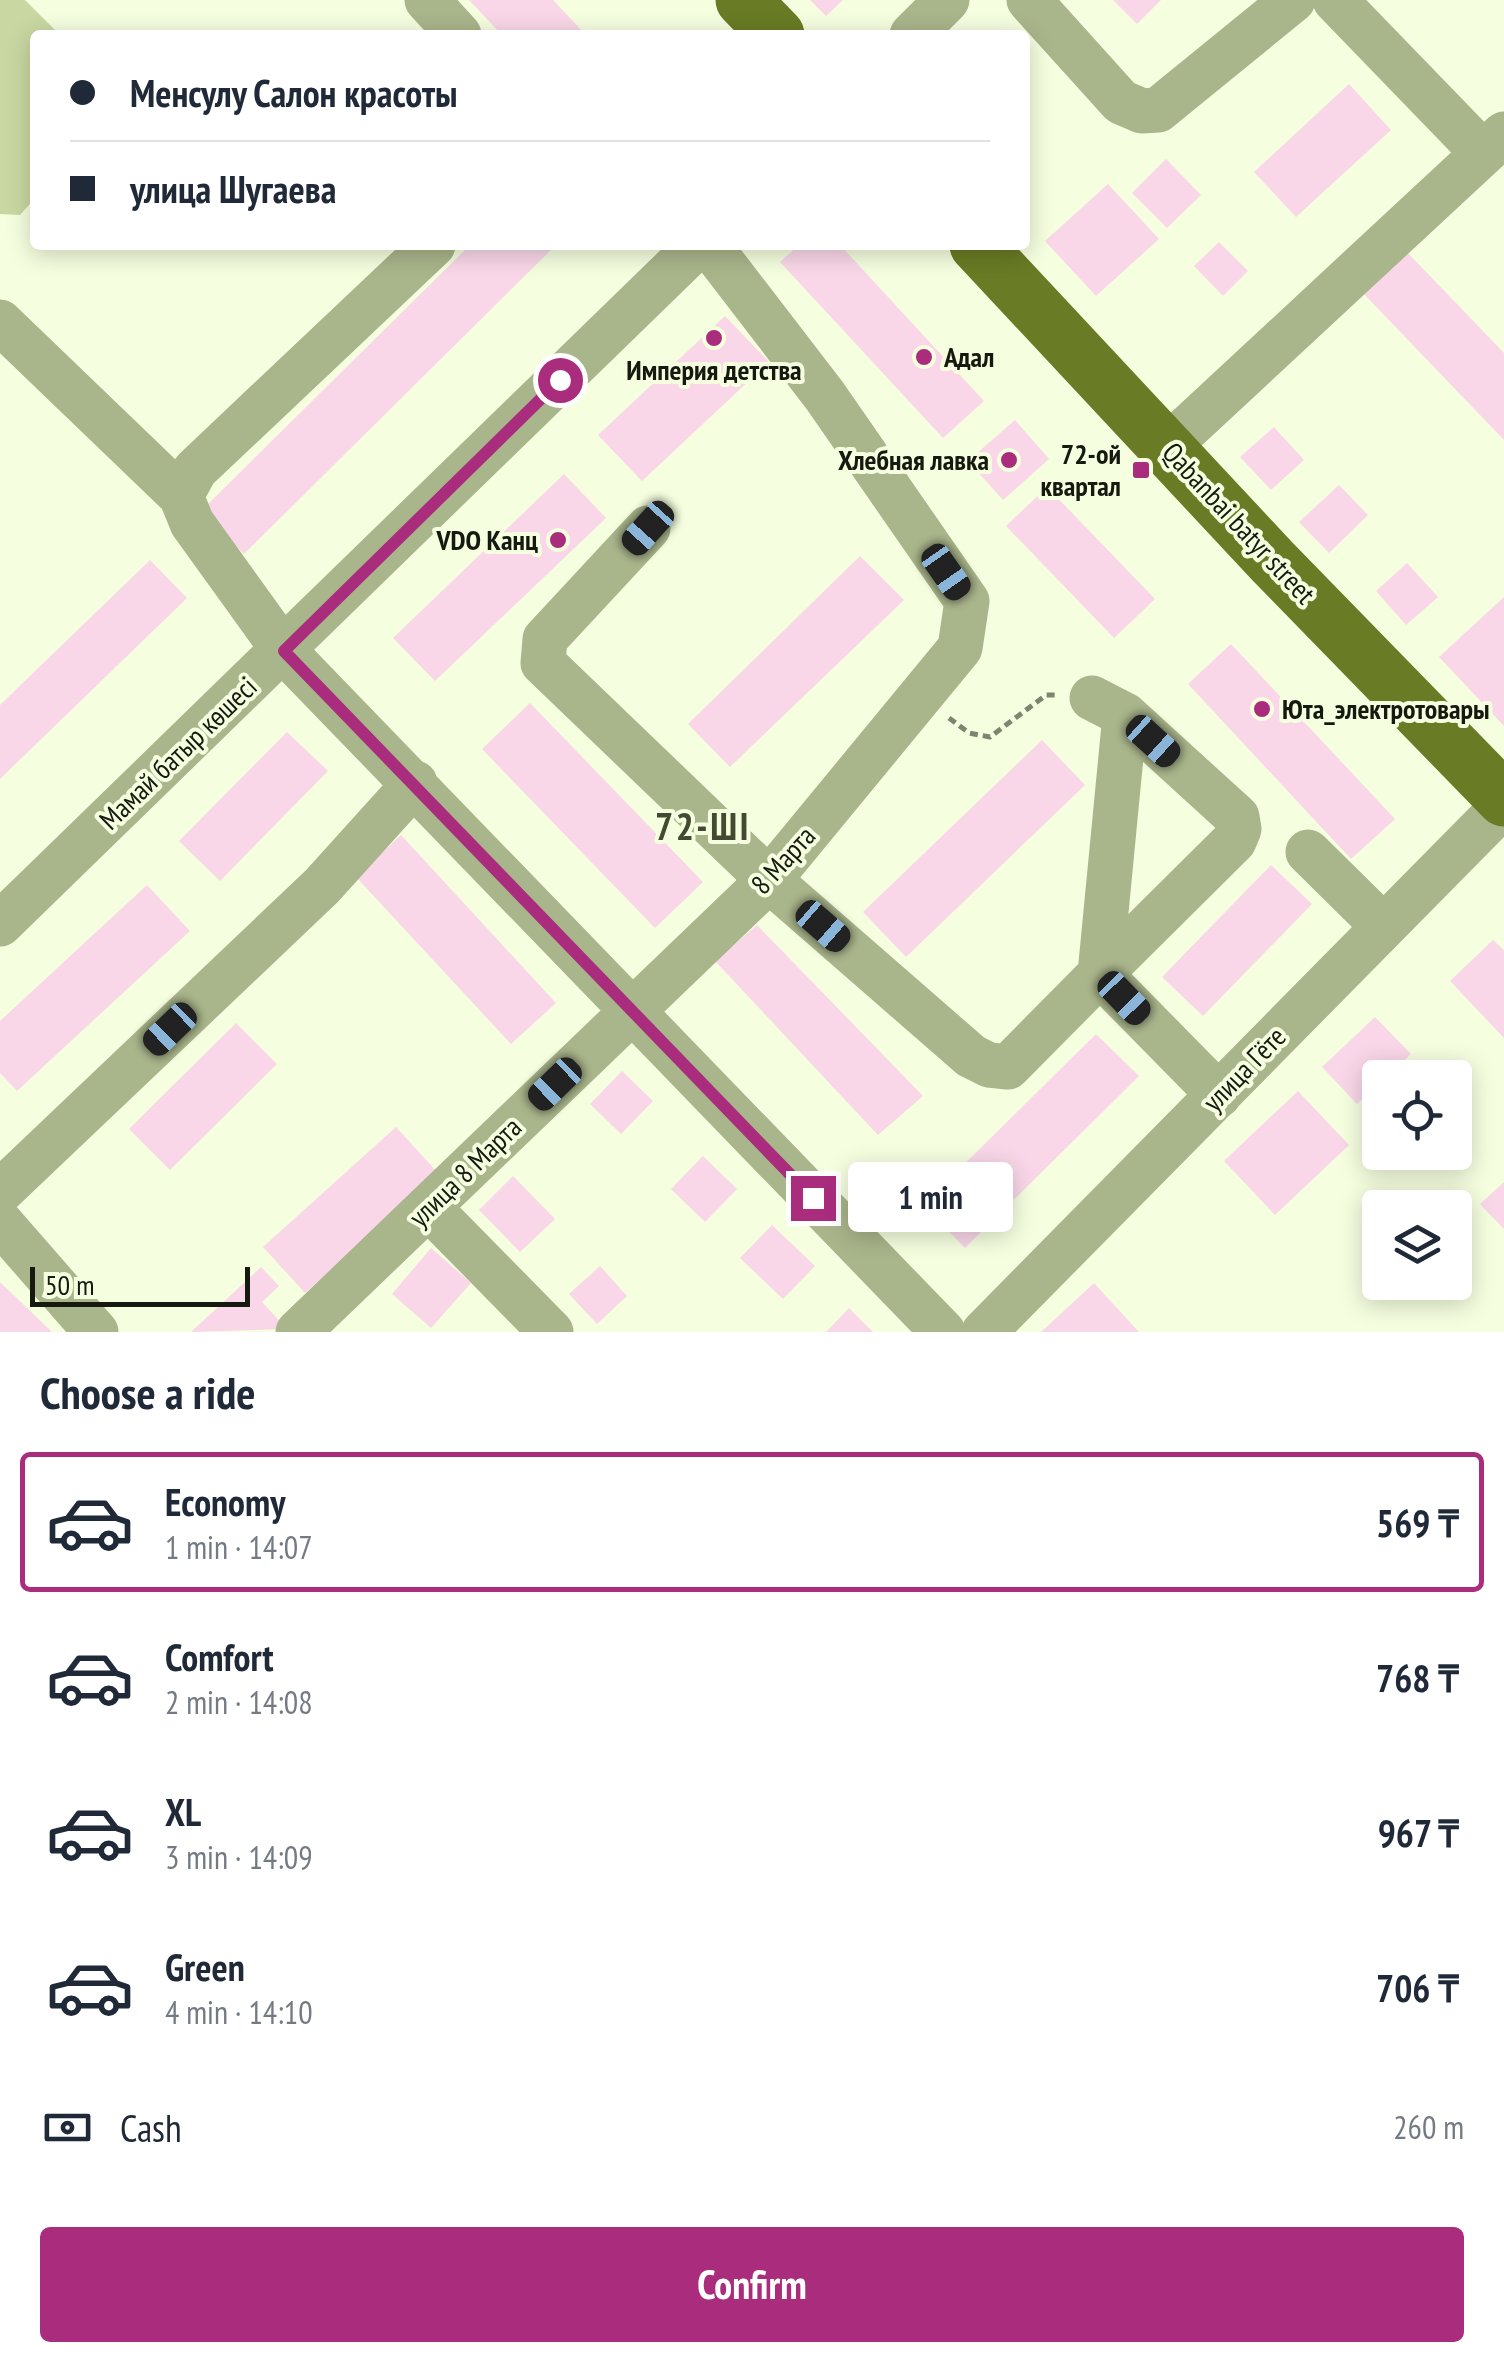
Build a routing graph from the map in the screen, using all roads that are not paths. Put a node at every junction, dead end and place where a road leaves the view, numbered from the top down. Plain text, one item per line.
1 (427, 0) edge
2 (743, 0) edge
3 (947, 0) edge
4 (1029, 0) edge
5 (1293, 0) edge
6 (1336, 0) edge
7 (454, 30) edge
8 (772, 30) edge
9 (917, 30) edge
10 (1493, 144) edge
11 (428, 250) edge
12 (693, 250) edge
13 (713, 250) edge
14 (981, 250) edge
15 (0, 322) edge
16 (1167, 447) junction
17 (182, 496) junction
18 (648, 528) dead end
19 (284, 651) junction
20 (415, 783) junction
21 (1504, 802) edge
22 (1308, 852) dead end
23 (769, 880) junction
24 (0, 924) edge
25 (1383, 926) junction
26 (1100, 974) junction
27 (631, 1010) junction
28 (1219, 1095) junction
29 (0, 1192) edge
30 (428, 1207) junction
31 (0, 1222) edge
32 (96, 1332) edge
33 (298, 1332) edge
34 (550, 1332) edge
35 (943, 1332) edge
36 (984, 1332) edge

1 - 7 street
2 - 8 main road
3 - 9 street
4 - 5 street
6 - 10 street
10 - 16 street
11 - 17 street
12 - 19 street, Мамай батыр көшесі
13 - 23 street, 8 Марта
14 - 16 main road, Qabanbai batyr street
15 - 17 street
16 - 21 main road, Qabanbai batyr street
17 - 19 street
18 - 23 street
19 - 20 street
19 - 24 street, Мамай батыр көшесі
20 - 27 street
20 - 29 street
21 - 25 street, улица Гёте
22 - 25 street
23 - 26 street
23 - 27 street, 8 Марта
25 - 28 street, улица Гёте
26 - 26 street
26 - 28 street
27 - 30 street, улица 8 Марта
27 - 35 street
28 - 36 street, улица Гёте
30 - 33 street, улица 8 Марта
30 - 34 street
31 - 32 street

